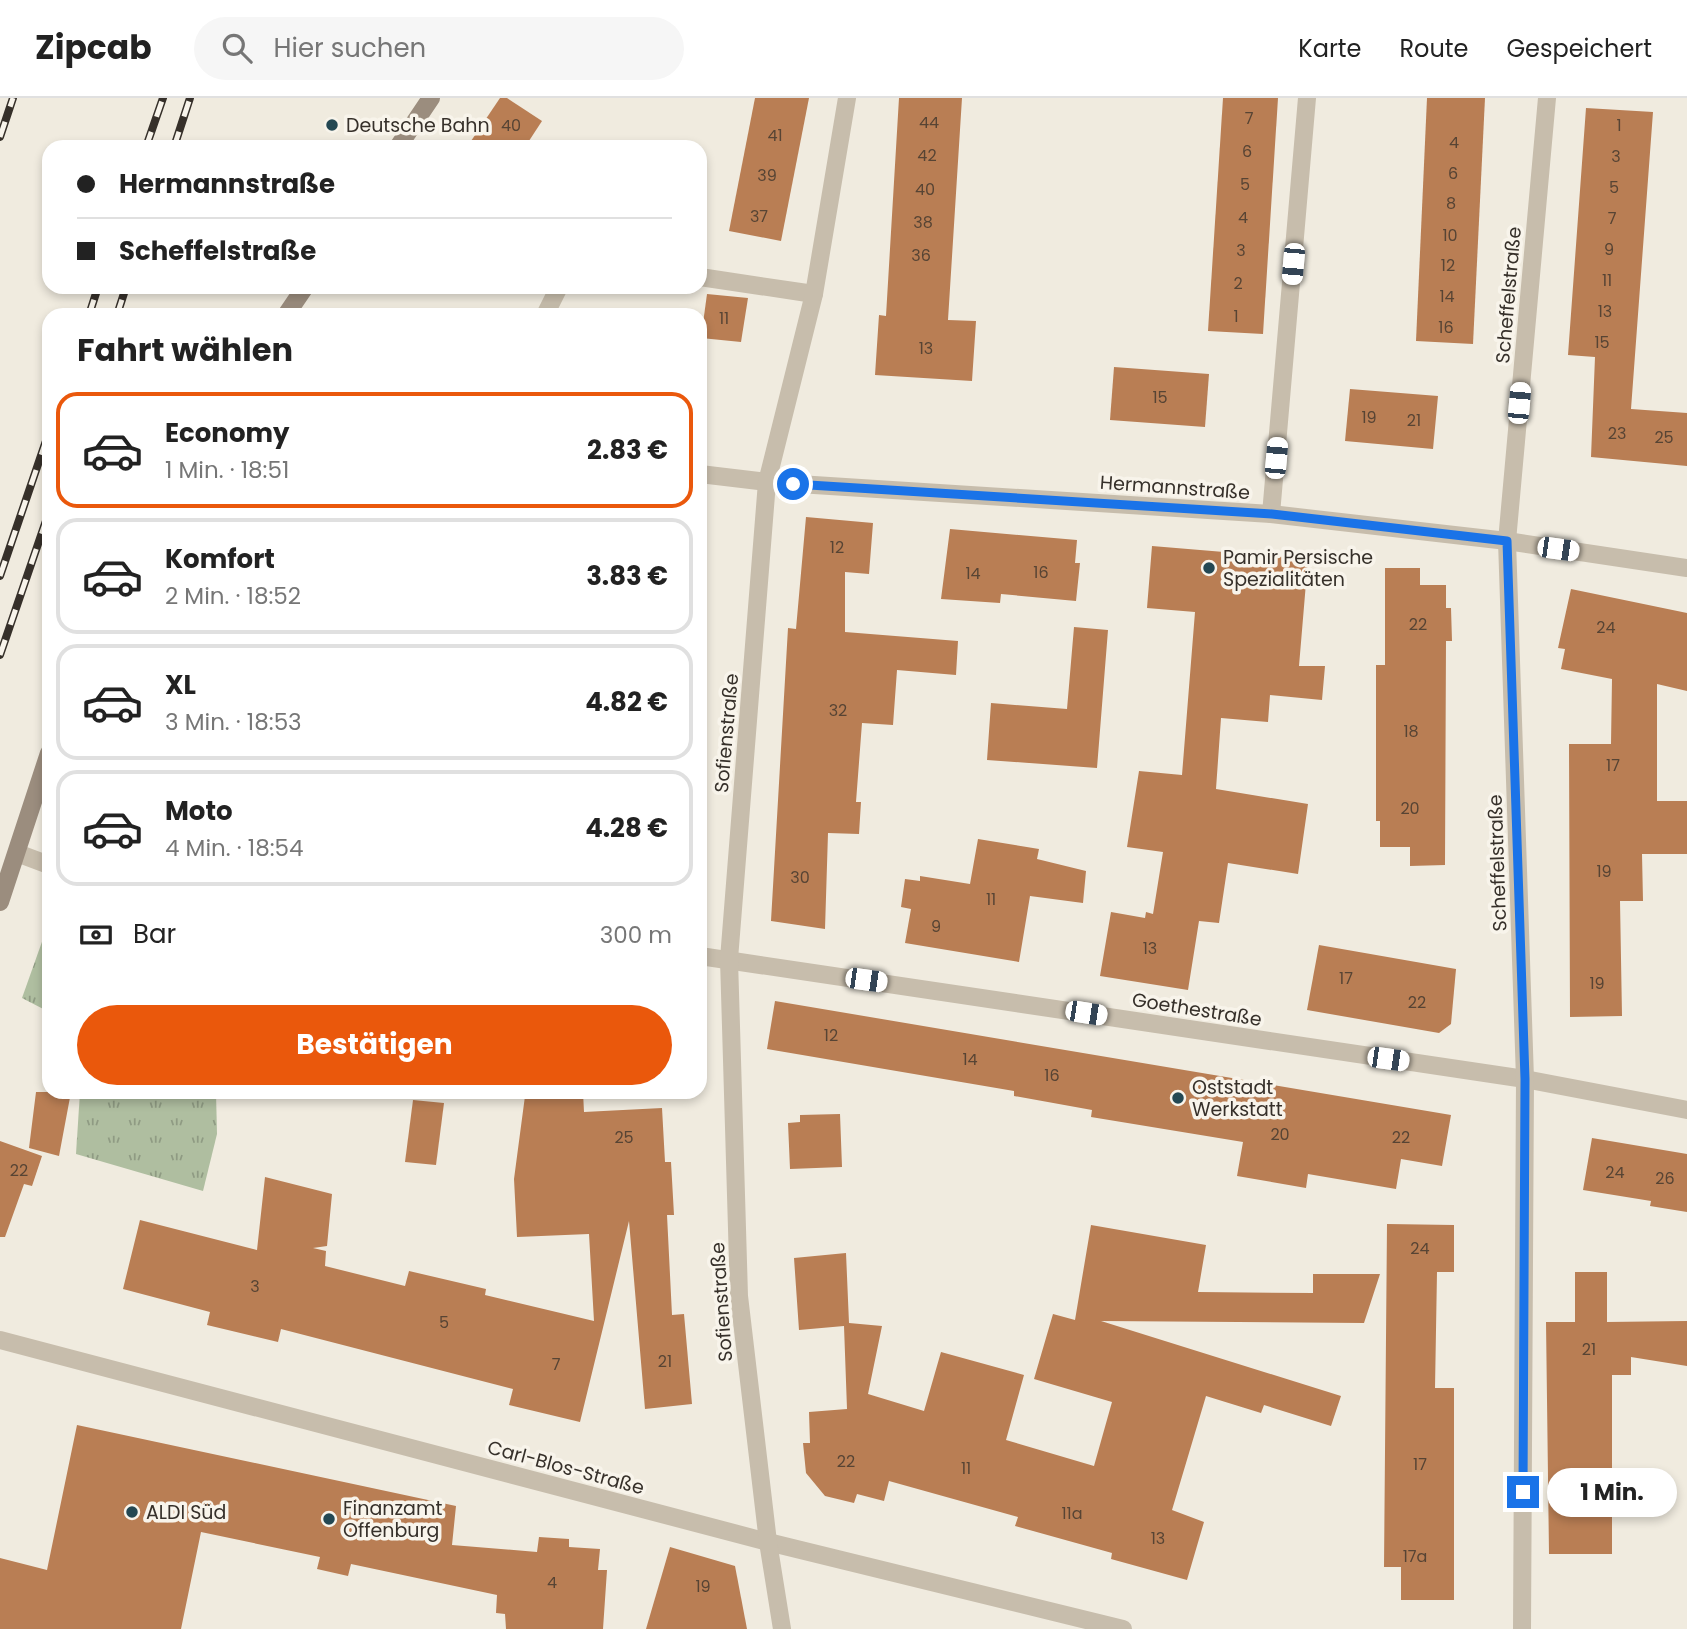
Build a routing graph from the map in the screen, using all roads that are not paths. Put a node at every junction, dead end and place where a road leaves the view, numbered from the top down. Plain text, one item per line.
1 (431, 98) edge
2 (847, 98) edge
3 (1307, 98) edge
4 (1547, 98) edge
5 (403, 140) edge
6 (707, 278) edge
7 (814, 294) junction
8 (707, 475) edge
9 (766, 482) junction
10 (1272, 514) junction
11 (1507, 541) junction
12 (1687, 568) edge
13 (42, 775) edge
14 (17, 853) junction
15 (42, 862) edge
16 (0, 902) edge
17 (707, 957) edge
18 (729, 959) junction
19 (1525, 1079) junction
20 (1687, 1110) edge
21 (0, 1340) edge
22 (768, 1542) junction
23 (782, 1629) edge
24 (1123, 1629) edge
25 (1522, 1629) edge

1 - 5 street
2 - 7 street, Sofienstraße
3 - 10 street
4 - 11 street, Scheffelstraße
6 - 7 street
7 - 9 street, Sofienstraße
8 - 9 street, Hermannstraße
9 - 10 street, Hermannstraße
9 - 18 street, Sofienstraße
10 - 11 street, Hermannstraße
11 - 12 street, Hermannstraße
11 - 19 street, Scheffelstraße
13 - 14 street
14 - 15 street
14 - 16 street
17 - 18 street, Goethestraße
18 - 19 street, Goethestraße
18 - 22 street, Sofienstraße
19 - 20 street, Goethestraße
19 - 25 street, Scheffelstraße
21 - 22 street, Carl-Blos-Straße
22 - 23 street, Sofienstraße
22 - 24 street, Carl-Blos-Straße

